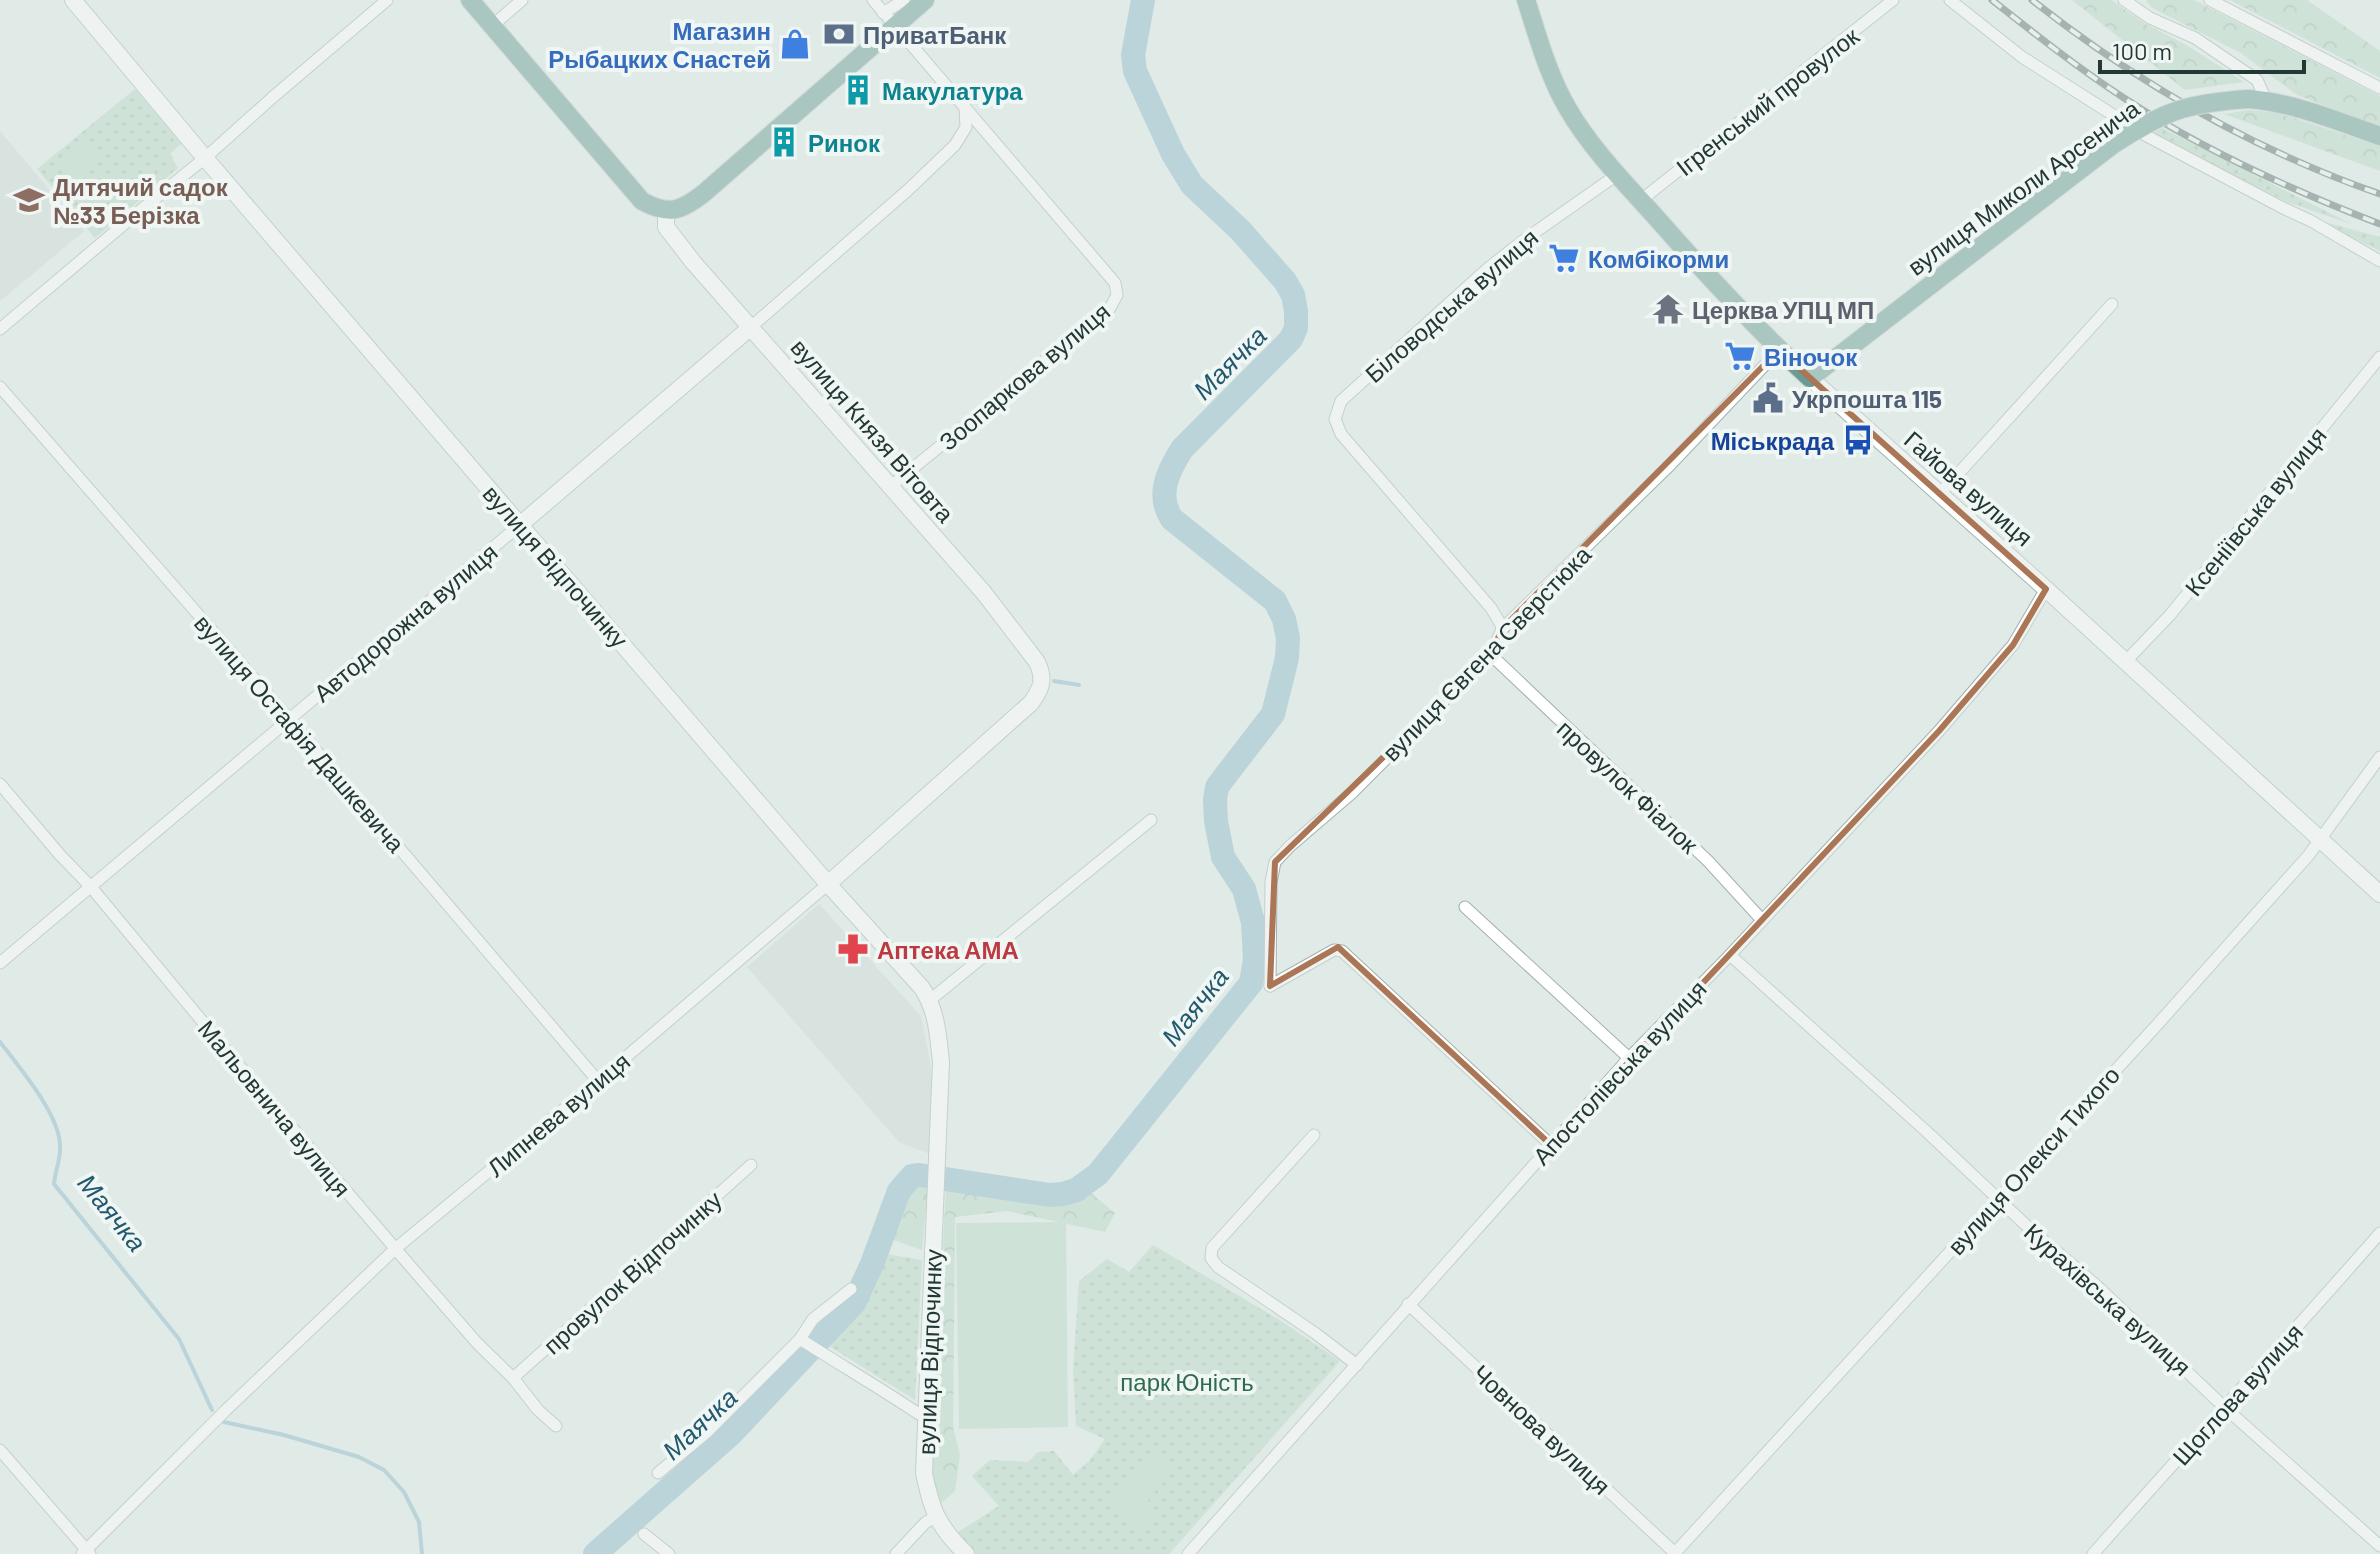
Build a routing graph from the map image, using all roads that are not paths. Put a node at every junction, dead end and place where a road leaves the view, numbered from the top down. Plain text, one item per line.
1 (73, 0) edge
2 (387, 0) edge
3 (470, 0) edge
4 (522, 0) edge
5 (873, 0) edge
6 (904, 0) edge
7 (925, 0) edge
8 (1526, 0) edge
9 (1893, 0) edge
10 (1950, 0) edge
11 (2124, 0) edge
12 (2210, 0) edge
13 (889, 19) junction
14 (492, 26) junction
15 (2380, 88) edge
16 (2258, 99) junction
17 (965, 107) junction
18 (2380, 136) edge
19 (205, 158) junction
20 (1618, 174) junction
21 (1640, 201) junction
22 (666, 211) junction
23 (2380, 261) edge
24 (2112, 304) dead end
25 (751, 327) junction
26 (0, 329) edge
27 (1779, 350) junction
28 (2380, 357) edge
29 (1810, 378) junction
30 (0, 387) edge
31 (891, 486) junction
32 (1939, 495) junction
33 (521, 524) junction
34 (2046, 589) junction
35 (1503, 628) junction
36 (1490, 654) junction
37 (2126, 661) junction
38 (1043, 684) joint
39 (290, 720) junction
40 (2380, 757) edge
41 (0, 784) edge
42 (1151, 820) dead end
43 (2321, 840) junction
44 (828, 884) junction
45 (91, 887) junction
46 (2380, 894) edge
47 (1465, 907) dead end
48 (1762, 920) junction
49 (1730, 955) junction
50 (0, 963) edge
51 (930, 1000) junction
52 (1629, 1058) junction
53 (598, 1081) junction
54 (1314, 1135) dead end
55 (1551, 1145) junction
56 (751, 1165) dead end
57 (1998, 1198) junction
58 (2380, 1233) edge
59 (395, 1249) junction
60 (851, 1289) dead end
61 (1408, 1304) junction
62 (804, 1342) junction
63 (1357, 1365) junction
64 (513, 1378) junction
65 (2223, 1406) junction
66 (927, 1415) junction
67 (556, 1426) dead end
68 (0, 1450) edge
69 (658, 1473) dead end
70 (935, 1517) junction
71 (644, 1534) dead end
72 (2380, 1546) edge
73 (86, 1552) edge
74 (669, 1554) edge
75 (896, 1554) edge
76 (966, 1554) edge
77 (1188, 1554) edge
78 (1675, 1554) edge
79 (2093, 1554) edge

1 - 19 street, вулиця Відпочинку
2 - 19 street
3 - 14 main road
4 - 14 street
5 - 13 street, Зоопаркова вулиця
6 - 13 street
7 - 13 main road
8 - 20 main road, Гайова вулиця
9 - 21 street, Ігренський провулок
10 - 23 street
11 - 16 street
12 - 15 street
13 - 17 street, Зоопаркова вулиця
13 - 22 main road
14 - 22 main road
16 - 18 main road, вулиця Миколи Арсенича
16 - 29 main road, вулиця Миколи Арсенича, bridge
17 - 25 street, Автодорожна вулиця
17 - 31 street, Зоопаркова вулиця
19 - 26 street
19 - 33 street, вулиця Відпочинку
20 - 21 main road, Гайова вулиця
20 - 35 street, Біловодська вулиця
21 - 27 main road, Гайова вулиця
22 - 25 street, вулиця Князя Вітовта
24 - 32 street
25 - 31 street, вулиця Князя Вітовта
25 - 33 street, Автодорожна вулиця
27 - 29 main road, Гайова вулиця
27 - 35 street, вулиця Євгена Сверстюка
28 - 37 street, Ксеніївська вулиця
29 - 32 street, Гайова вулиця
30 - 39 street, вулиця Остафія Дашкевича
31 - 38 street, вулиця Князя Вітовта
32 - 34 street, Гайова вулиця
33 - 39 street, Автодорожна вулиця
33 - 44 street, вулиця Відпочинку
34 - 37 street, Гайова вулиця
34 - 48 street, Апостолівська вулиця
35 - 36 street, вулиця Євгена Сверстюка
36 - 48 street, провулок Фіалок
36 - 55 street, вулиця Євгена Сверстюка
37 - 43 street, Гайова вулиця
38 - 44 street, Липнева вулиця
39 - 45 street, Автодорожна вулиця
39 - 53 street, вулиця Остафія Дашкевича
40 - 43 street, вулиця Олекси Тихого
41 - 45 street, Мальовнича вулиця
42 - 51 street
43 - 46 street, Гайова вулиця
43 - 57 street, вулиця Олекси Тихого
44 - 51 street, вулиця Відпочинку
44 - 53 street, Липнева вулиця
45 - 50 street, Автодорожна вулиця
45 - 59 street, Мальовнича вулиця
47 - 52 street
48 - 49 street, Апостолівська вулиця
49 - 52 street, Апостолівська вулиця
49 - 57 street, Курахівська вулиця
51 - 66 street, вулиця Відпочинку
52 - 55 street, Апостолівська вулиця
53 - 59 street, Липнева вулиця
54 - 63 street
55 - 61 street, Апостолівська вулиця
56 - 64 street, провулок Відпочинку
57 - 65 street, Курахівська вулиця
57 - 78 street, вулиця Олекси Тихого
58 - 65 street, Щоглова вулиця
59 - 64 street, Мальовнича вулиця
59 - 73 street, Липнева вулиця
60 - 62 street
61 - 63 street, Апостолівська вулиця
61 - 78 street, Човнова вулиця
62 - 66 street
62 - 69 street
63 - 77 street, Апостолівська вулиця
64 - 67 street, Мальовнича вулиця
65 - 72 street, Курахівська вулиця
65 - 79 street, Щоглова вулиця
66 - 70 street, вулиця Відпочинку
68 - 73 street
70 - 75 street
70 - 76 street
71 - 74 street

